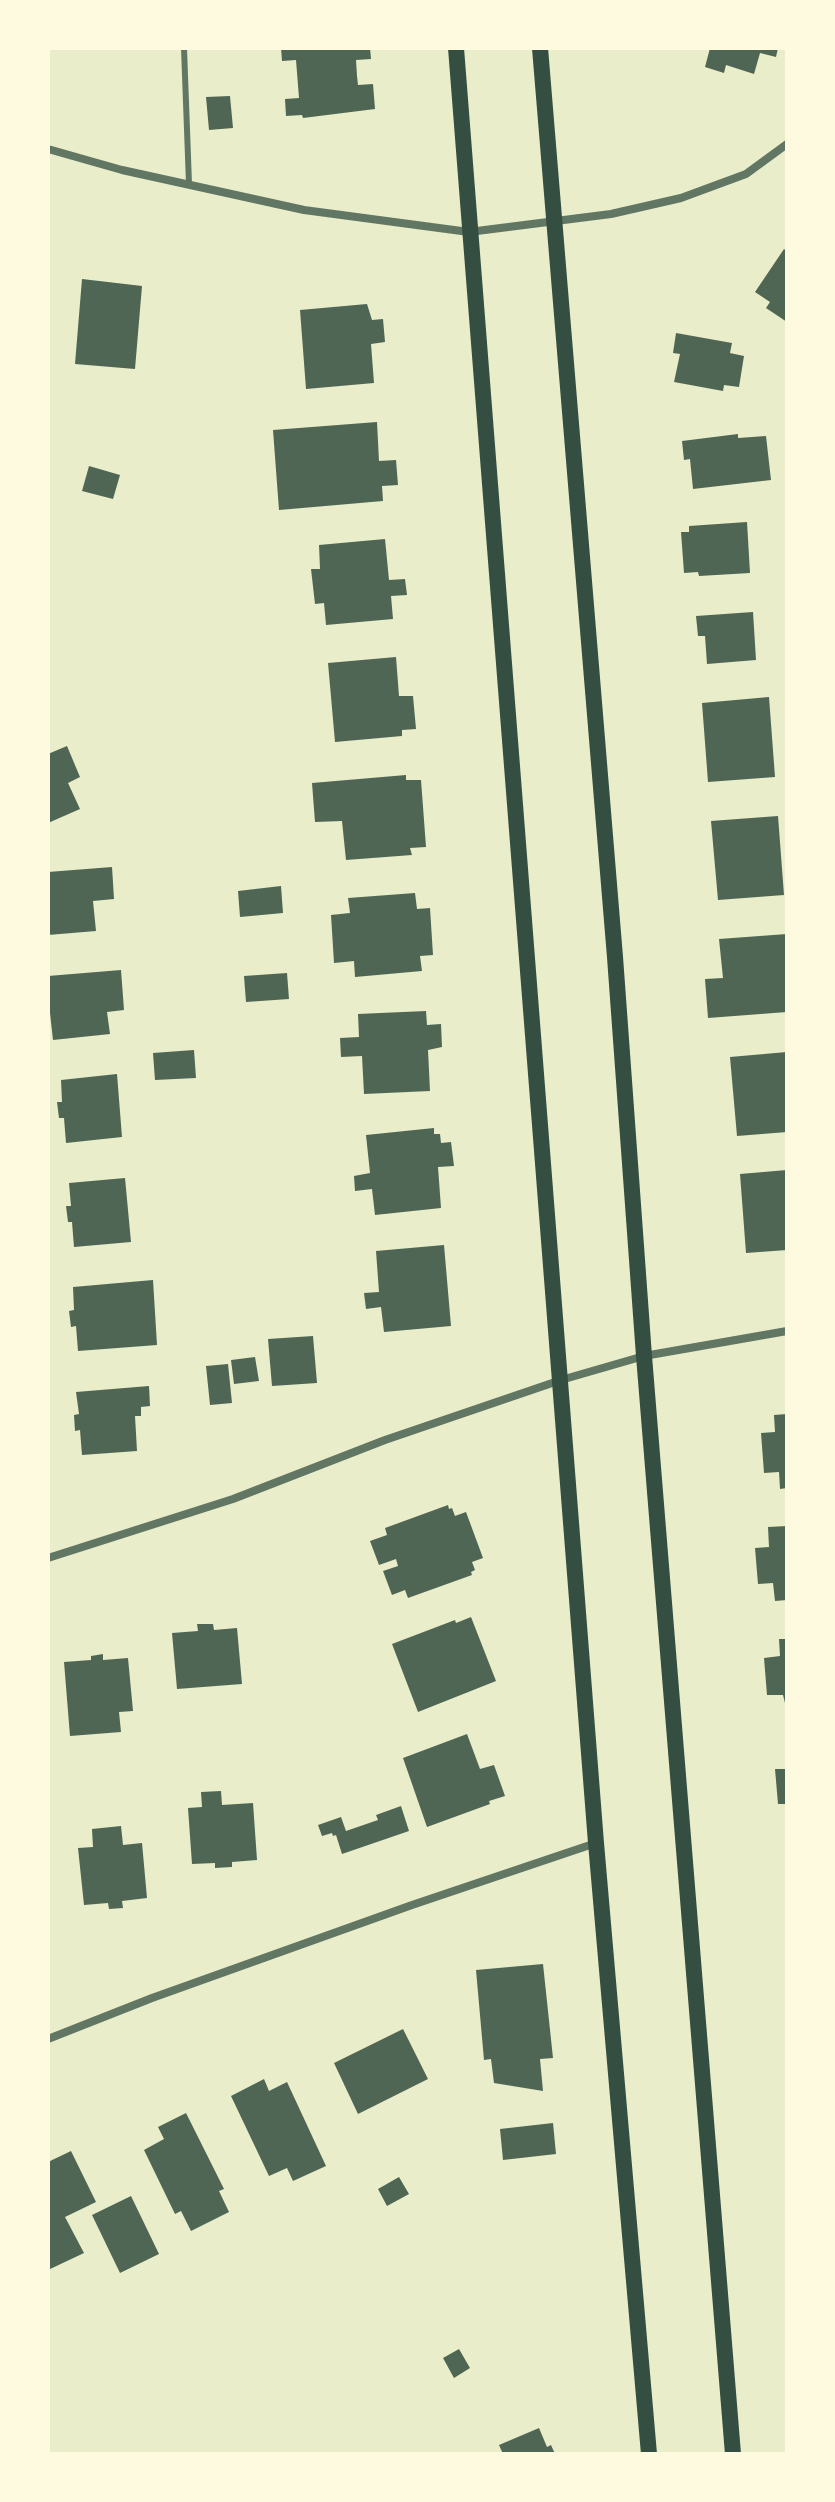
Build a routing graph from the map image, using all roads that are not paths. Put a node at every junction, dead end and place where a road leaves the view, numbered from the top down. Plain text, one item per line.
1 (184, 48) edge
2 (456, 48) edge
3 (540, 48) edge
4 (787, 144) edge
5 (48, 149) edge
6 (189, 184) junction
7 (554, 221) junction
8 (469, 232) junction
9 (787, 1331) edge
10 (644, 1356) junction
11 (561, 1380) junction
12 (48, 1558) edge
13 (596, 1843) junction
14 (48, 2039) edge
15 (649, 2454) edge
16 (733, 2454) edge

1 - 6 lane
2 - 8 main road
3 - 7 main road
4 - 7 street
5 - 6 street
6 - 8 street
7 - 8 street
7 - 10 main road
8 - 11 main road
9 - 10 street
10 - 11 street
10 - 16 main road
11 - 12 street
11 - 13 main road
13 - 14 street
13 - 15 main road

